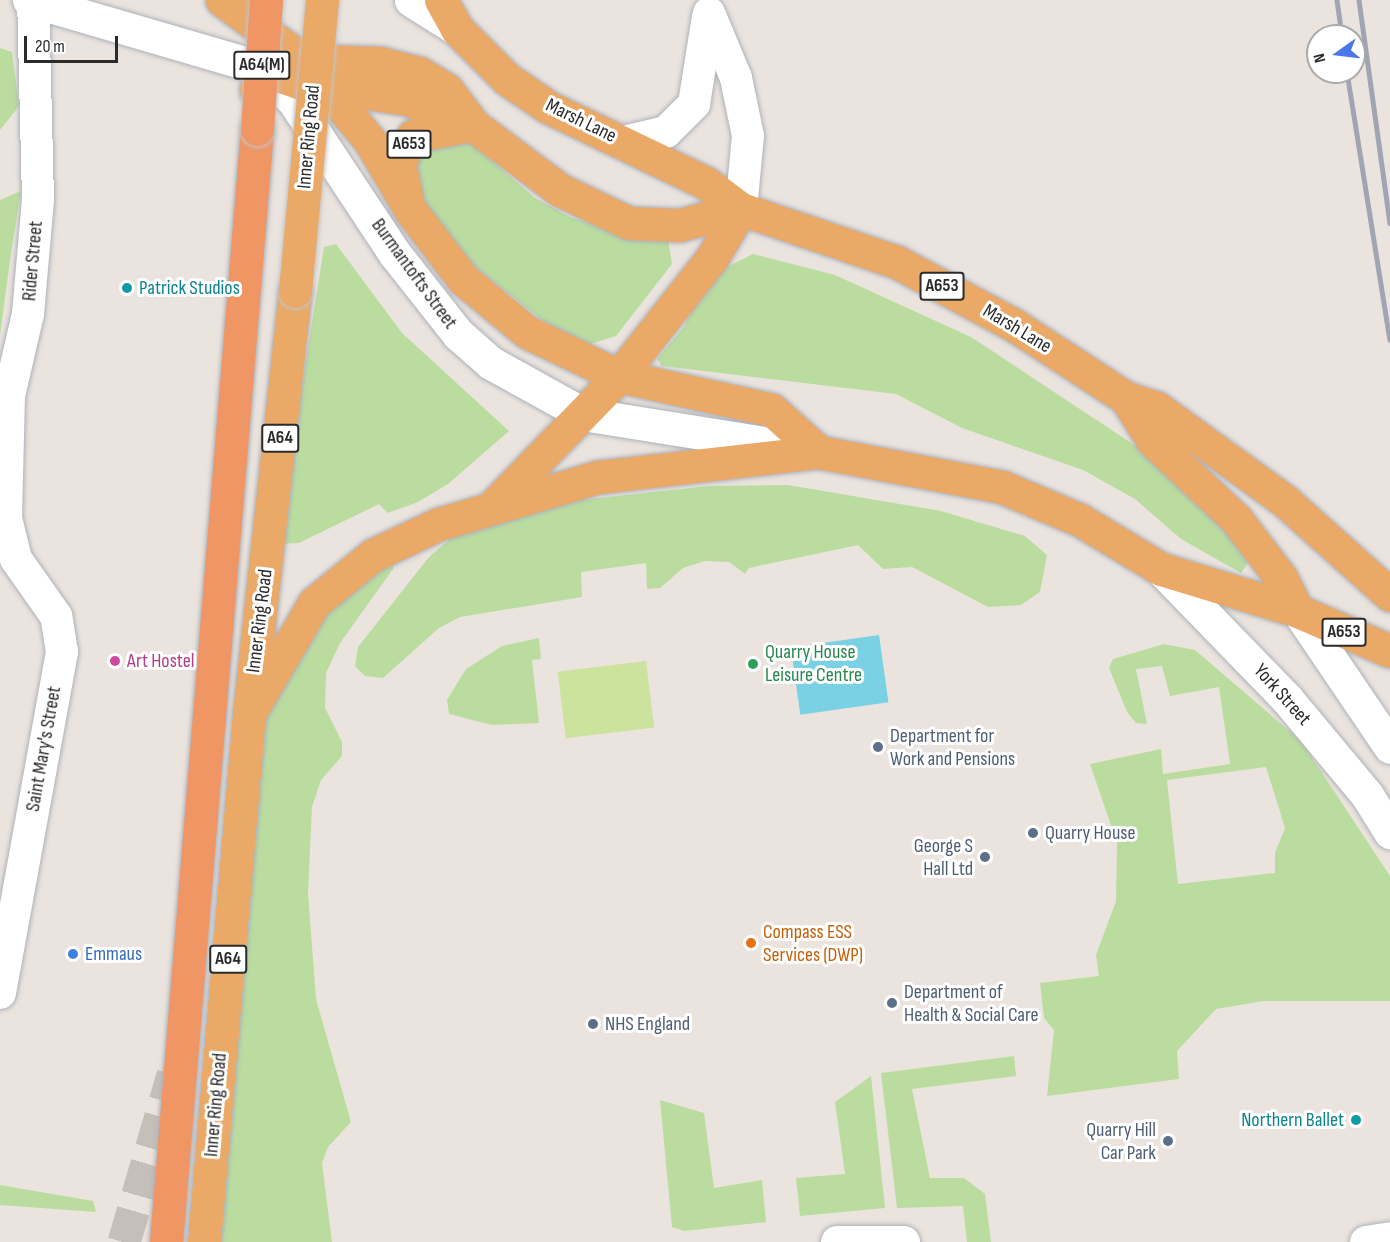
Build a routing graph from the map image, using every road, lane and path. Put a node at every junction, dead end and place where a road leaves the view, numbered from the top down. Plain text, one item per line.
1 (32, 0) edge
2 (221, 0) edge
3 (267, 0) edge
4 (322, 0) edge
5 (411, 0) edge
6 (441, 0) edge
7 (708, 7) edge
8 (457, 29) junction
9 (302, 59) junction
10 (258, 76) junction
11 (325, 87) junction
12 (473, 125) junction
13 (256, 126) junction
14 (623, 142) junction
15 (741, 209) junction
16 (411, 211) junction
17 (619, 376) junction
18 (1126, 398) junction
19 (583, 414) junction
20 (819, 452) junction
21 (495, 504) junction
22 (6, 518) joint
23 (1161, 569) junction
24 (1390, 595) edge
25 (1298, 611) junction
26 (1390, 651) edge
27 (249, 714) junction
28 (1390, 747) edge
29 (1390, 832) edge
30 (0, 993) edge
31 (1390, 1238) edge
32 (166, 1242) edge
33 (204, 1242) edge
34 (837, 1242) edge
35 (904, 1242) edge
36 (1366, 1242) edge

1 - 10 street, Burmantofts Street
1 - 22 street, Rider Street
2 - 9 highway, A653
2 - 10 highway
3 - 13 highway, Inner Ring Road / A64(M), bridge
4 - 27 highway, Inner Ring Road / A64, bridge
5 - 8 street
6 - 8 highway, A653
7 - 14 street
7 - 15 street
8 - 14 highway, Marsh Lane / A653
9 - 10 highway, A653
9 - 11 highway, A653
9 - 12 highway, A653
10 - 11 highway, A653
10 - 13 street
10 - 19 street, Burmantofts Street
11 - 12 highway, A653
11 - 16 highway, A653
12 - 15 highway, A653
12 - 16 highway, A653
13 - 32 highway, Inner Ring Road / A64(M)
14 - 15 highway, Marsh Lane / A653
15 - 17 highway
15 - 18 highway, Marsh Lane / A653
16 - 17 highway, A653
17 - 19 highway
17 - 20 highway, A653
18 - 24 highway, Marsh Lane / A653
18 - 25 highway
19 - 20 street, Burmantofts Street
19 - 21 highway
20 - 21 highway
20 - 23 highway, A653
21 - 27 highway
22 - 30 street, Saint Mary's Street
23 - 25 highway, A653
23 - 29 street, York Street
25 - 26 highway, A653
25 - 28 street
27 - 33 highway, Inner Ring Road / A64
31 - 36 street
34 - 35 street

